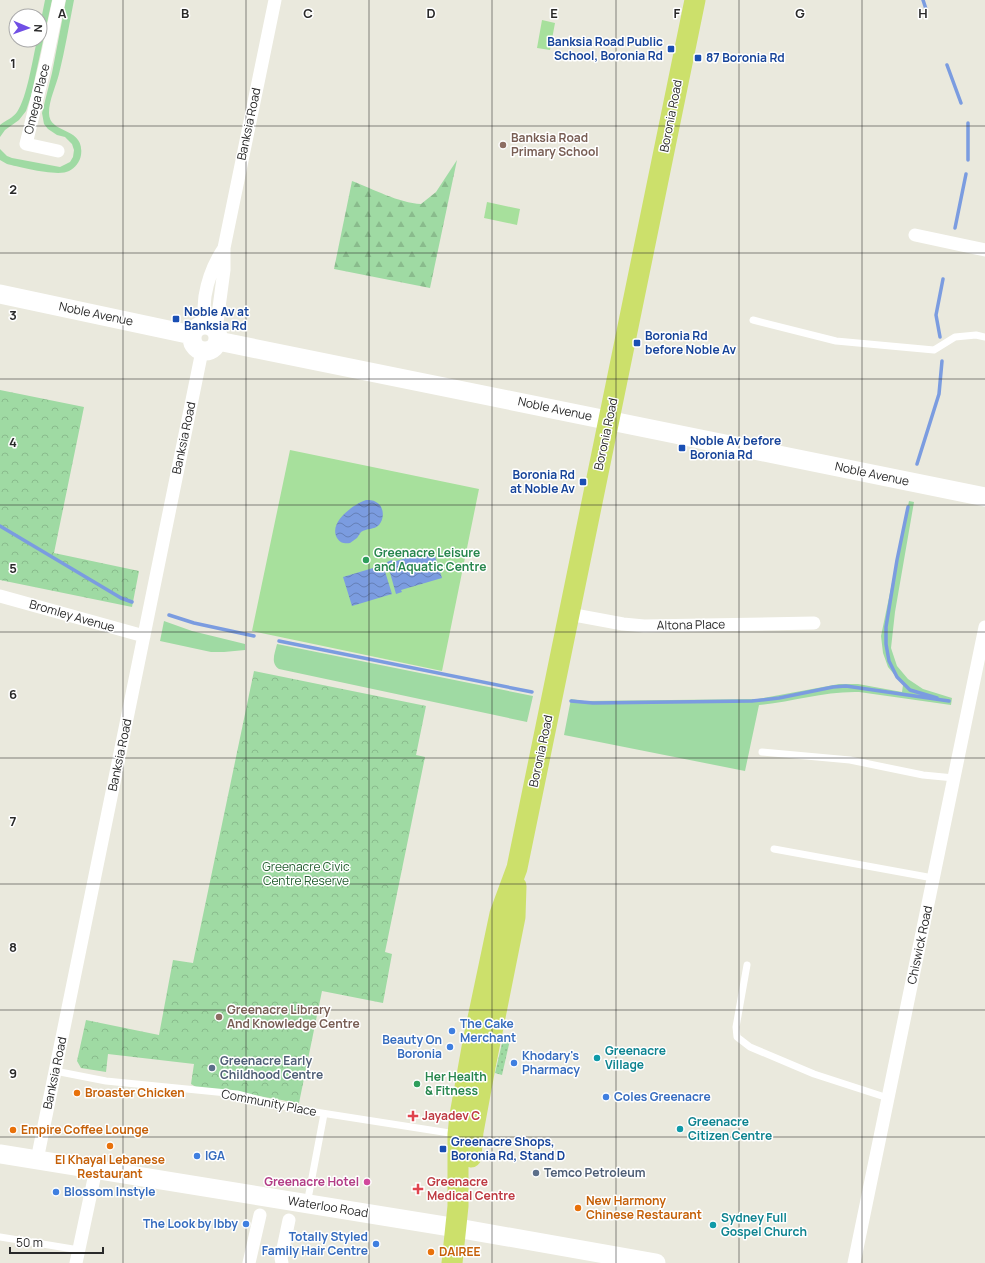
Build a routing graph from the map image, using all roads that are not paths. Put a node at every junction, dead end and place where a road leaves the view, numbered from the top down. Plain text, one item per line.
1 (59, 0) edge
2 (275, 0) edge
3 (695, 0) edge
4 (58, 151) dead end
5 (915, 236) dead end
6 (985, 250) edge
7 (0, 294) edge
8 (753, 320) dead end
9 (207, 333) junction
10 (985, 337) edge
11 (202, 351) joint
12 (609, 420) junction
13 (985, 497) edge
14 (0, 596) edge
15 (569, 614) junction
16 (814, 623) dead end
17 (985, 627) edge
18 (144, 636) junction
19 (982, 661) edge
20 (762, 752) dead end
21 (954, 778) junction
22 (774, 849) dead end
23 (517, 868) junction
24 (933, 878) junction
25 (747, 965) dead end
26 (55, 1072) junction
27 (888, 1098) junction
28 (324, 1114) junction
29 (458, 1134) junction
30 (0, 1154) edge
31 (37, 1160) junction
32 (96, 1170) junction
33 (307, 1204) junction
34 (260, 1214) dead end
35 (289, 1220) dead end
36 (463, 1229) junction
37 (0, 1237) edge
38 (79, 1250) junction
39 (76, 1263) edge
40 (249, 1263) edge
41 (282, 1263) edge
42 (452, 1263) edge
43 (464, 1263) edge
44 (656, 1263) edge
45 (854, 1263) edge

1 - 4 street, Omega Place
2 - 9 street, Banksia Road
3 - 12 main road, Boronia Road
5 - 6 street
7 - 9 street, Noble Avenue
8 - 10 lane
9 - 11 street
9 - 12 street, Noble Avenue
11 - 18 street, Banksia Road
12 - 13 street, Noble Avenue
12 - 15 main road, Boronia Road
14 - 18 street, Bromley Avenue
15 - 16 street, Altona Place
15 - 23 main road, Boronia Road
17 - 19 street, Chiswick Road
18 - 26 street, Banksia Road
19 - 21 street, Chiswick Road
20 - 21 lane
21 - 24 street, Chiswick Road
22 - 24 lane
23 - 29 main road, Boronia Road
23 - 36 main road, Boronia Road
24 - 27 street, Chiswick Road
25 - 27 lane
26 - 28 lane, Community Place
26 - 31 street, Banksia Road
27 - 45 street, Chiswick Road
28 - 29 lane, Community Place
28 - 33 lane
29 - 36 main road, Boronia Road
30 - 31 street, Waterloo Road
31 - 32 street, Waterloo Road
32 - 33 street, Waterloo Road
32 - 38 street
33 - 36 street, Waterloo Road
34 - 40 street
35 - 41 street
36 - 42 main road
36 - 43 main road
36 - 44 street, Waterloo Road
37 - 38 lane
38 - 39 street

